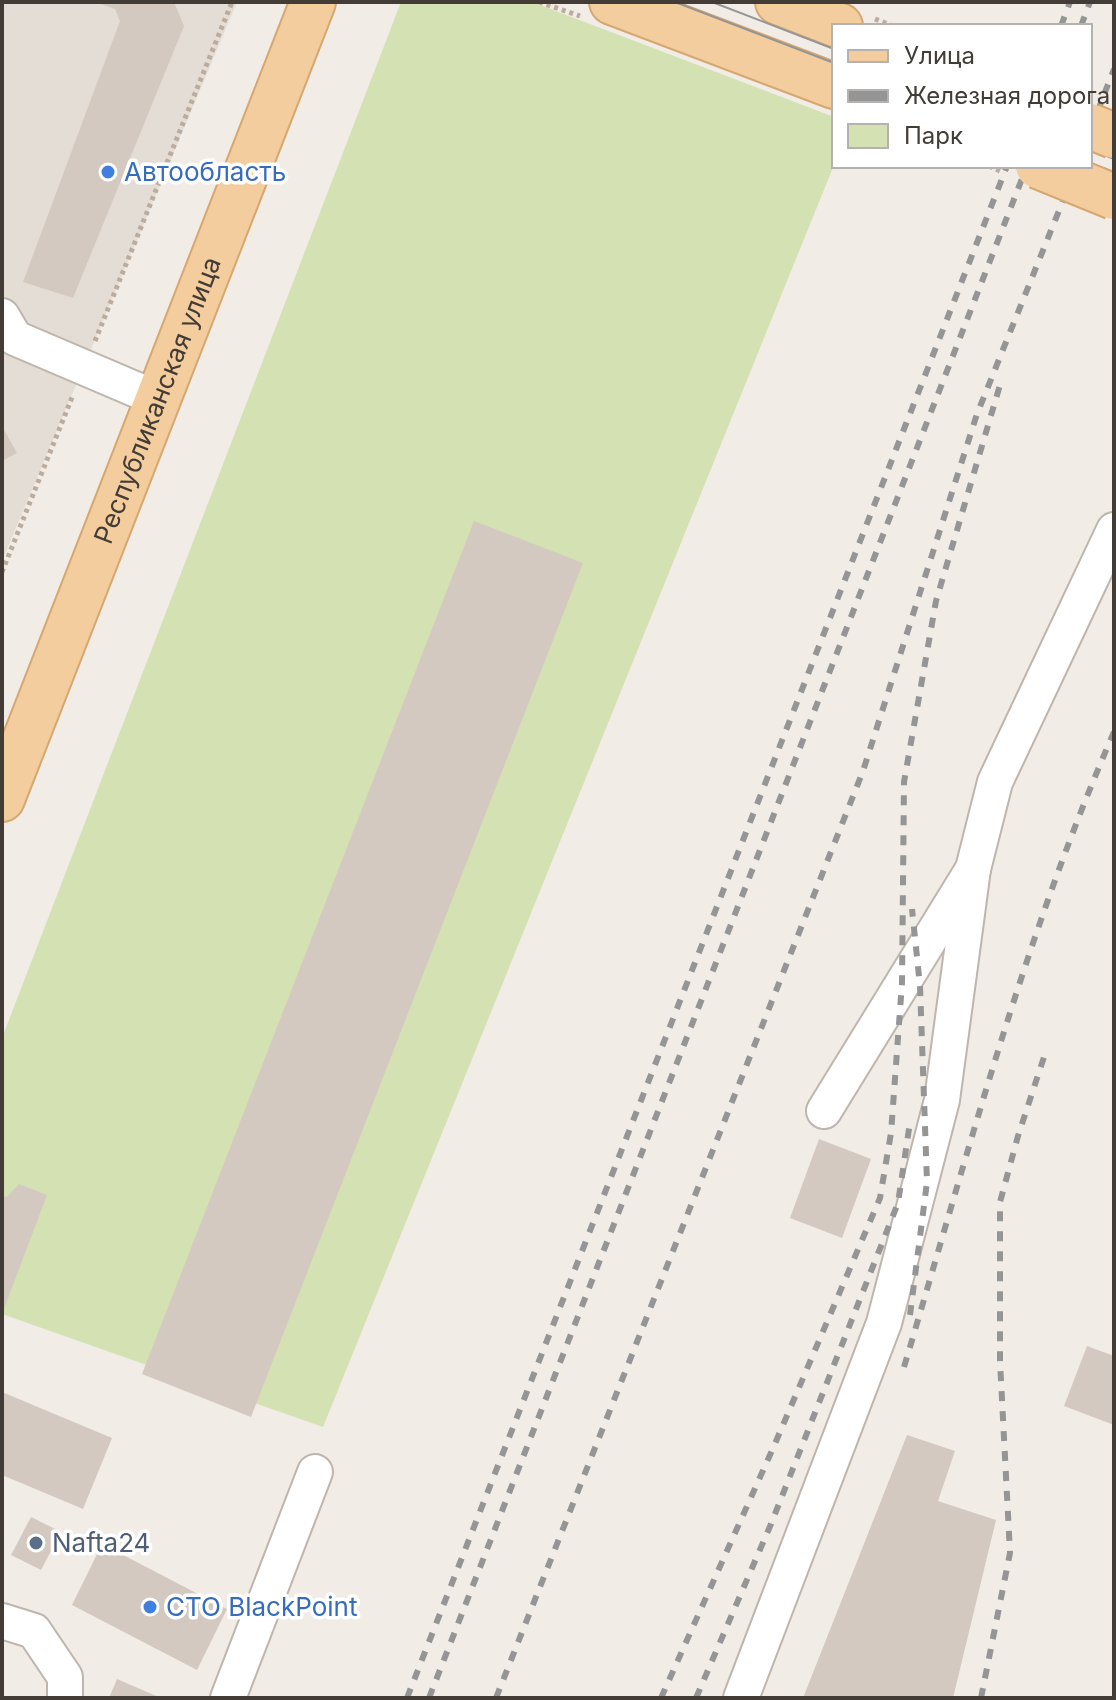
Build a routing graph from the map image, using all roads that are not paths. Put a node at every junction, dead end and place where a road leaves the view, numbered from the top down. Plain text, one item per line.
1 (313, 2) edge
2 (612, 2) edge
3 (778, 2) edge
4 (835, 24) edge
5 (832, 85) edge
6 (1092, 127) edge
7 (1114, 136) edge
8 (1043, 168) edge
9 (1114, 197) edge
10 (2, 316) edge
11 (158, 399) junction
12 (1114, 530) edge
13 (2, 799) edge
14 (973, 869) junction
15 (824, 1111) dead end
16 (315, 1472) dead end
17 (2, 1621) edge
18 (65, 1698) edge
19 (228, 1698) edge
20 (741, 1698) edge

1 - 11 main road, Республиканская улица
2 - 5 main road
3 - 4 main road
6 - 7 main road, bridge
8 - 9 main road, bridge
10 - 11 lane
11 - 13 main road, Республиканская улица
12 - 14 lane
14 - 15 lane
14 - 20 lane
16 - 19 lane
17 - 18 lane

